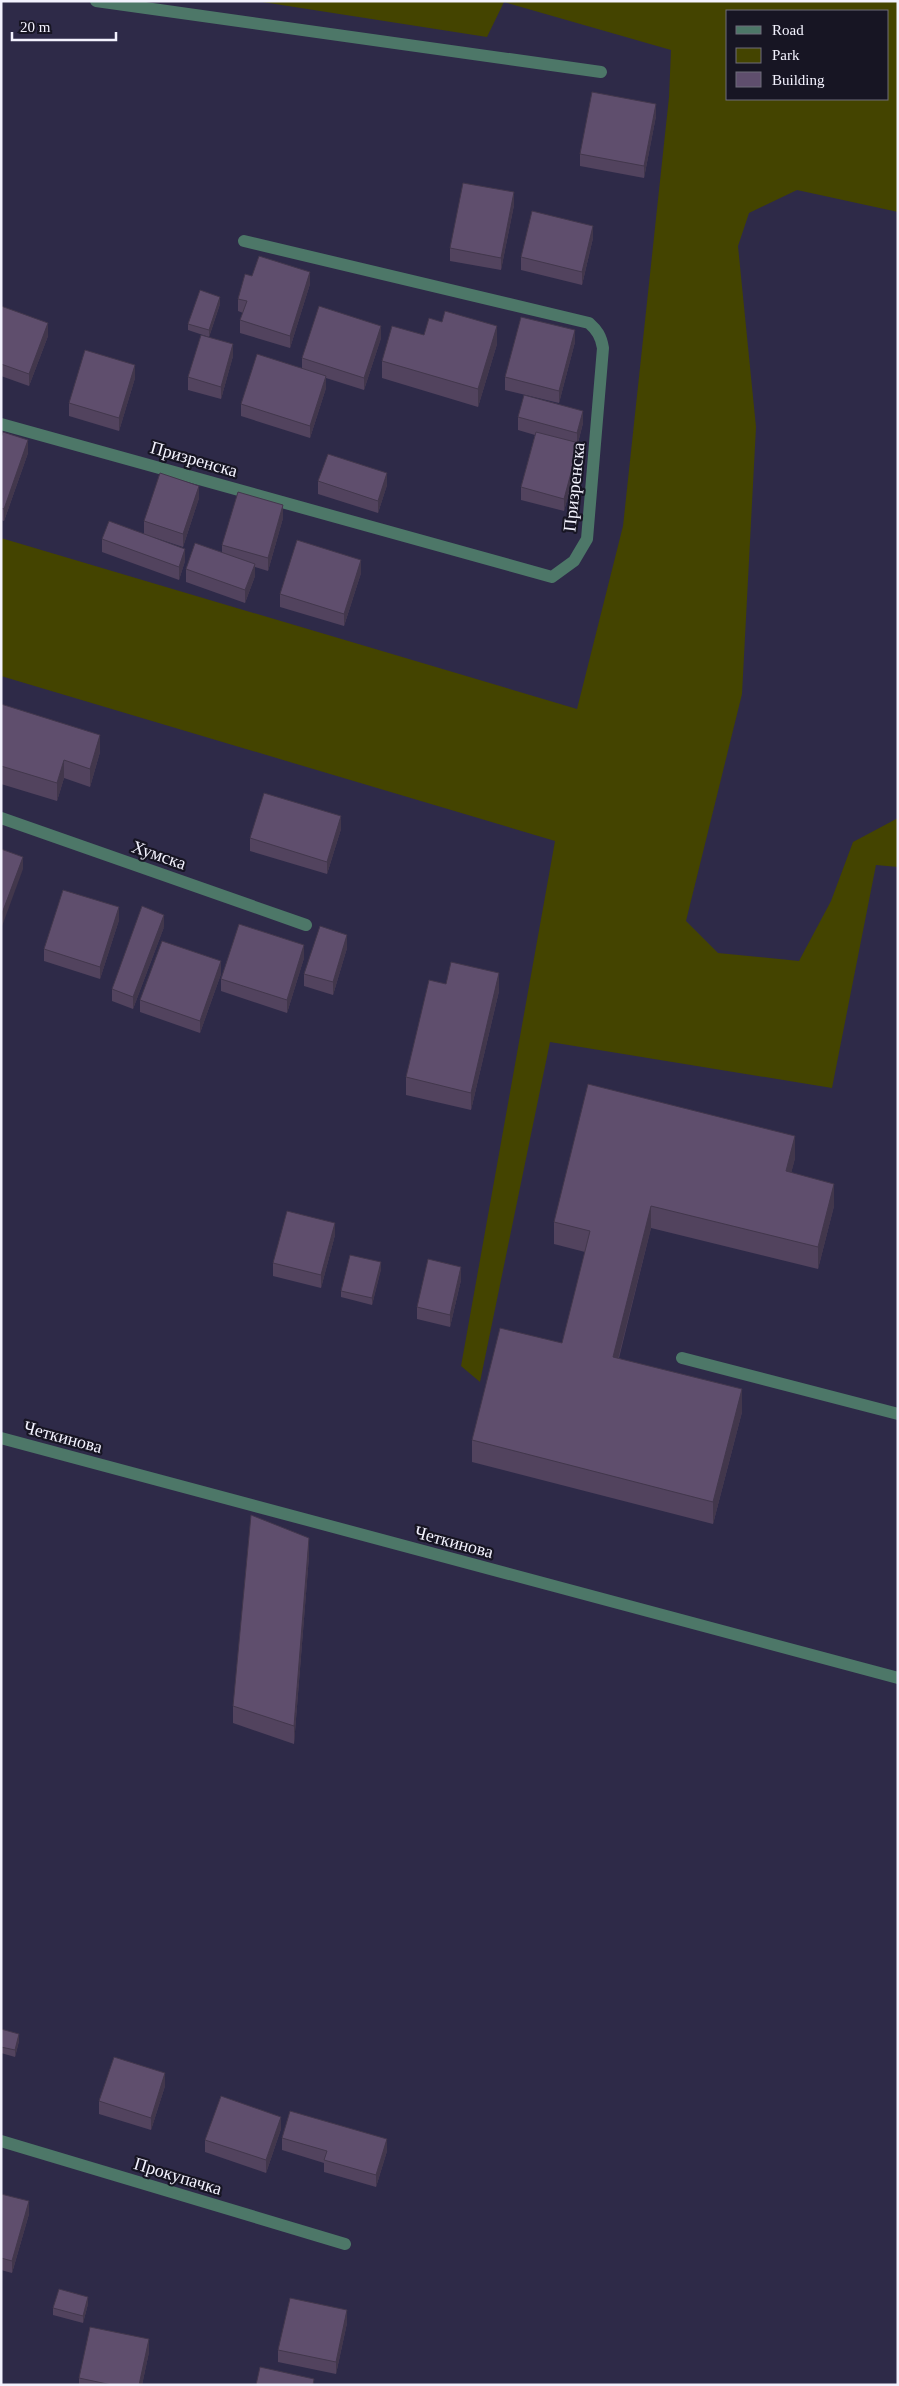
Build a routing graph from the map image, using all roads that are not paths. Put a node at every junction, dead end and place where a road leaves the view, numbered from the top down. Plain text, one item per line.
1 (96, 1) edge
2 (601, 72) dead end
3 (244, 241) dead end
4 (1, 424) edge
5 (1, 818) edge
6 (306, 925) dead end
7 (682, 1358) dead end
8 (898, 1414) edge
9 (1, 1438) edge
10 (898, 1678) edge
11 (1, 2141) edge
12 (345, 2244) dead end

1 - 2 street
3 - 4 street, Призренска
5 - 6 street, Хумска
7 - 8 street
9 - 10 street, Четкинова
11 - 12 street, Прокупачка

